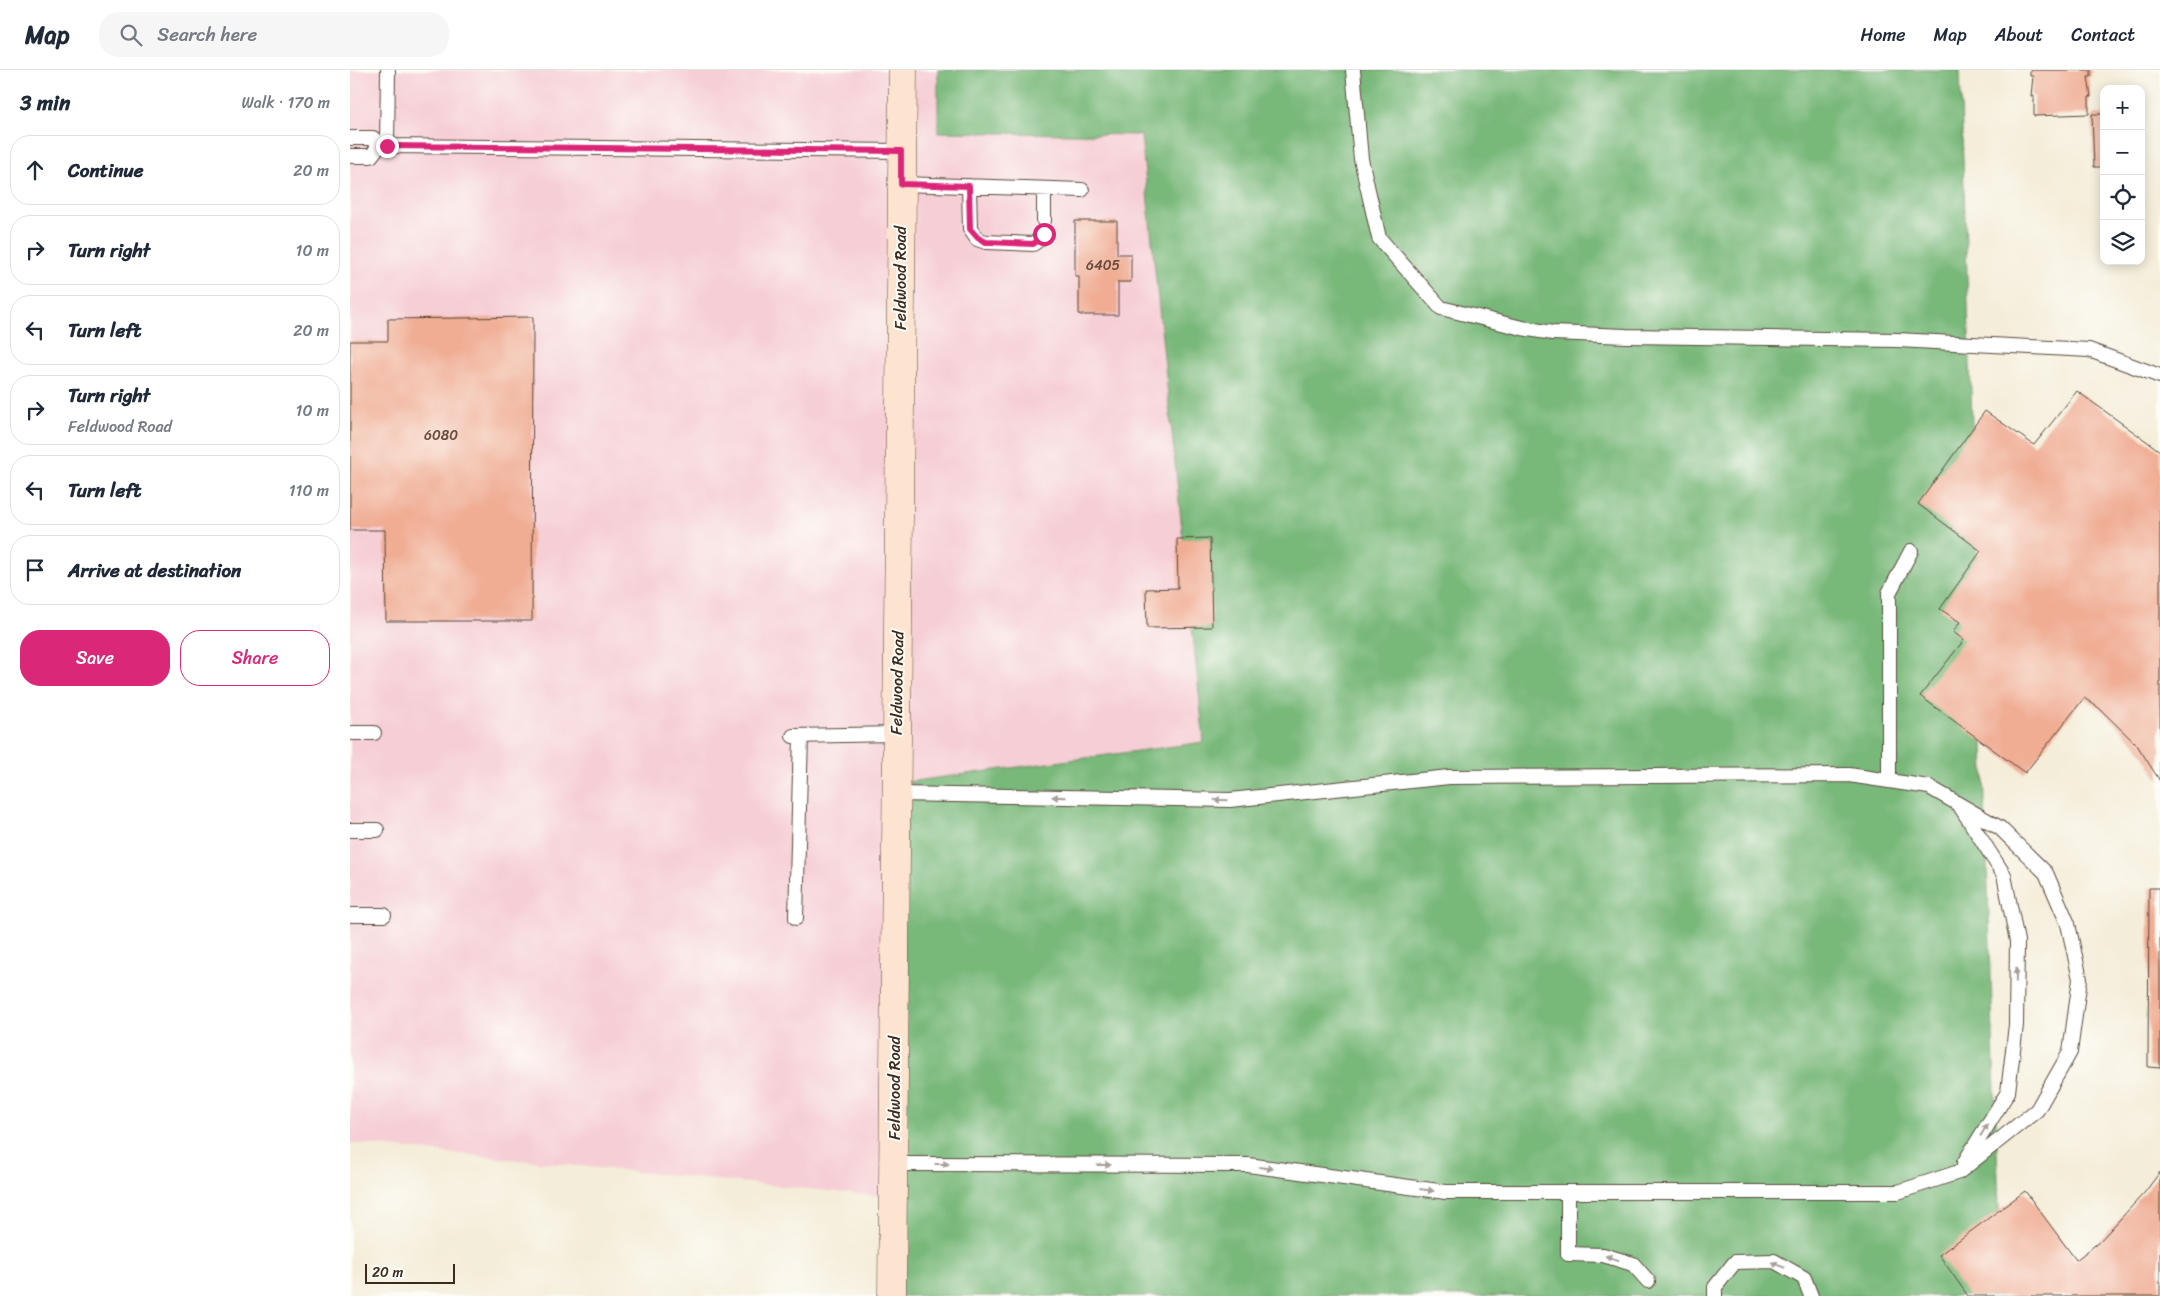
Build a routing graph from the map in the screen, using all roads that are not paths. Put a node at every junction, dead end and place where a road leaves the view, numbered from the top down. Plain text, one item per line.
1 (388, 70) edge
2 (903, 70) edge
3 (1353, 70) edge
4 (350, 138) edge
5 (383, 146) junction
6 (901, 151) junction
7 (350, 156) edge
8 (901, 184) junction
9 (969, 186) junction
10 (1044, 189) junction
11 (1082, 190) dead end
12 (2160, 376) edge
13 (1911, 551) dead end
14 (350, 733) edge
15 (374, 733) dead end
16 (896, 734) junction
17 (1889, 781) junction
18 (896, 794) junction
19 (1958, 804) junction
20 (350, 830) edge
21 (377, 830) dead end
22 (350, 915) edge
23 (384, 915) dead end
24 (796, 918) dead end
25 (893, 1164) junction
26 (1959, 1172) junction
27 (1568, 1192) junction
28 (1648, 1281) dead end
29 (892, 1296) edge
30 (1715, 1296) edge
31 (1811, 1296) edge

1 - 5 lane
2 - 6 street, Feldwood Road
3 - 12 lane
4 - 5 lane
5 - 6 lane
5 - 7 lane
6 - 8 street, Feldwood Road
8 - 9 lane
8 - 16 street, Feldwood Road
9 - 10 lane
9 - 10 lane
10 - 11 lane
13 - 17 lane
14 - 15 lane
16 - 18 street, Feldwood Road
16 - 24 lane
17 -> 18 lane
17 - 19 lane
18 - 25 street, Feldwood Road
26 -> 19 lane
19 - 26 lane
20 - 21 lane
22 - 23 lane
25 -> 27 lane
25 - 29 street, Feldwood Road
26 - 27 lane
28 -> 27 lane
31 -> 30 lane

